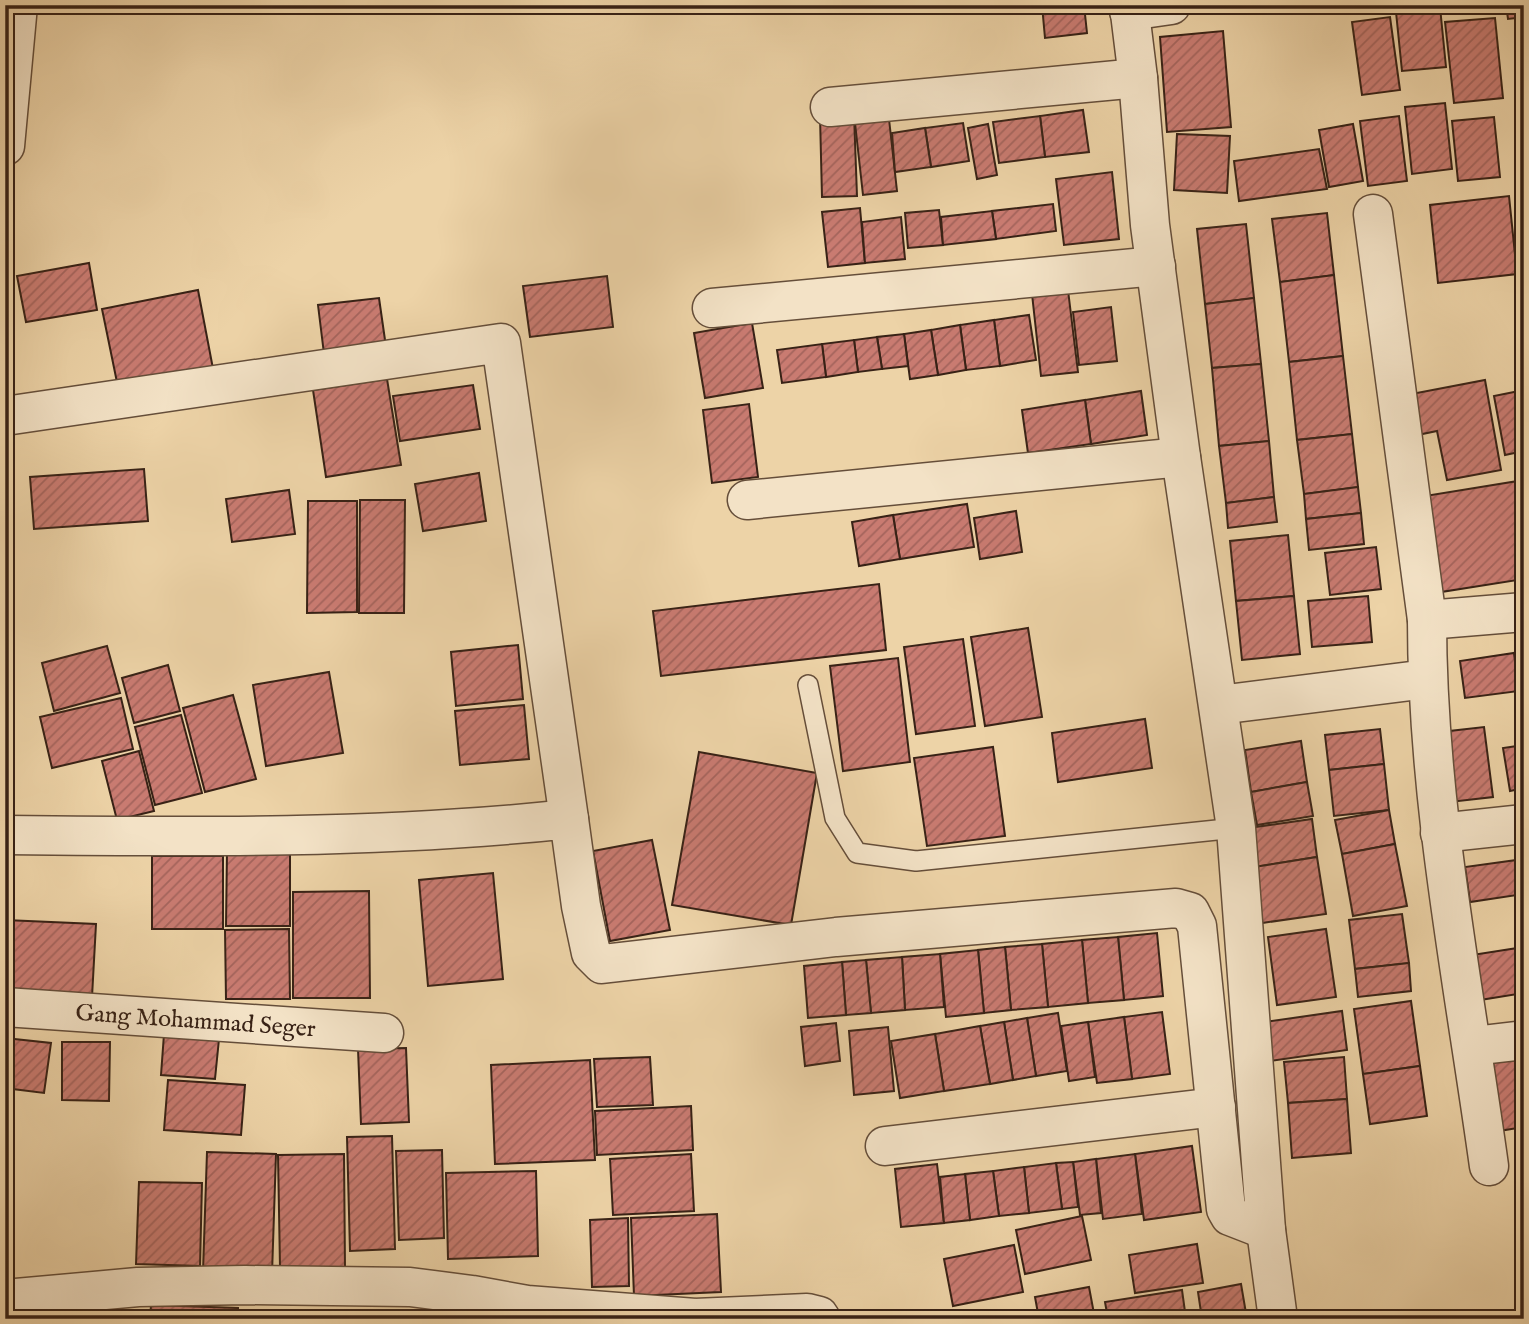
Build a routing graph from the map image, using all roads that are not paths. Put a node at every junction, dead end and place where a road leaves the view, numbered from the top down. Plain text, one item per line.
1 (18, 5) edge
2 (1171, 5) edge
3 (1129, 8) edge
4 (1138, 79) junction
5 (830, 107) dead end
6 (5, 146) edge
7 (1373, 214) dead end
8 (1156, 266) junction
9 (712, 308) dead end
10 (5, 416) edge
11 (1181, 457) junction
12 (747, 500) dead end
13 (1524, 611) edge
14 (1427, 620) junction
15 (1427, 679) junction
16 (808, 685) dead end
17 (1219, 705) junction
18 (569, 819) junction
19 (1524, 824) edge
20 (1236, 828) junction
21 (1440, 834) junction
22 (5, 835) edge
23 (5, 1007) edge
24 (384, 1033) dead end
25 (1524, 1040) edge
26 (1472, 1046) junction
27 (1216, 1107) junction
28 (885, 1146) dead end
29 (1489, 1166) dead end
30 (1266, 1230) junction
31 (11, 1305) edge
32 (695, 1319) edge
33 (821, 1319) edge
34 (1278, 1319) edge

1 - 6 street
2 - 3 street
3 - 4 street
4 - 5 street
4 - 8 street
7 - 14 street
8 - 9 street
8 - 11 street
10 - 18 street
11 - 12 street
11 - 17 street
13 - 14 street
14 - 15 street
15 - 17 street
15 - 21 street
16 - 20 lane
17 - 20 street
18 - 22 street
18 - 27 street
19 - 21 street
20 - 30 street
21 - 26 street
23 - 24 street, Gang Mohammad Seger
25 - 26 street
26 - 29 street
27 - 28 street
27 - 30 street
30 - 34 street
31 - 32 street
32 - 33 street

